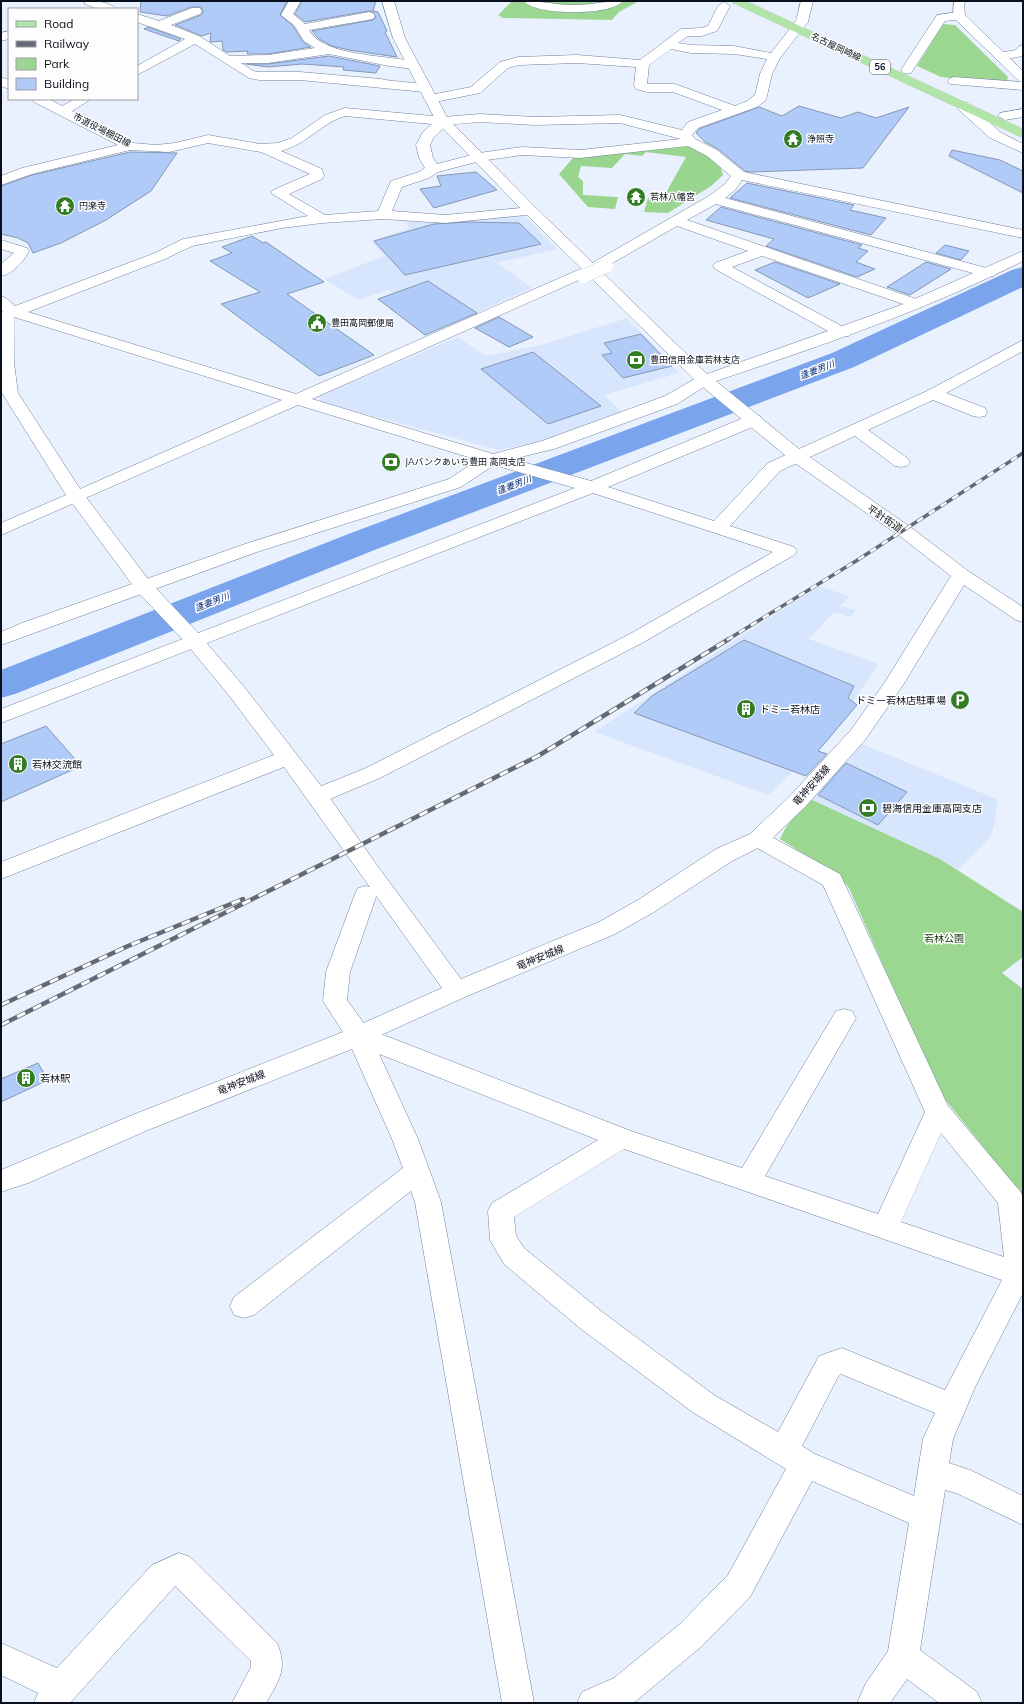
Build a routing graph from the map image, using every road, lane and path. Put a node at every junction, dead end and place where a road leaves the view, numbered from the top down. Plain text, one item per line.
1 (295, 1) edge
2 (388, 1) edge
3 (530, 1) edge
4 (617, 1) edge
5 (737, 1) edge
6 (756, 1) edge
7 (807, 1) edge
8 (960, 1) edge
9 (86, 3) edge
10 (724, 6) dead end
11 (106, 8) edge
12 (196, 11) dead end
13 (369, 16) dead end
14 (959, 16) junction
15 (138, 18) edge
16 (160, 25) junction
17 (800, 26) junction
18 (301, 28) junction
19 (194, 39) junction
20 (669, 45) junction
21 (1023, 49) edge
22 (330, 50) junction
23 (1001, 56) junction
24 (774, 57) junction
25 (228, 60) junction
26 (643, 64) junction
27 (413, 65) junction
28 (139, 68) edge
29 (907, 70) junction
30 (1023, 78) edge
31 (954, 81) dead end
32 (1023, 86) edge
33 (641, 87) junction
34 (427, 93) junction
35 (632, 99) dead end
36 (42, 100) edge
37 (83, 100) edge
38 (962, 106) junction
39 (64, 110) junction
40 (734, 110) junction
41 (1023, 113) edge
42 (1005, 116) junction
43 (443, 121) junction
44 (1023, 124) edge
45 (1023, 134) edge
46 (687, 138) junction
47 (130, 146) junction
48 (265, 149) junction
49 (1023, 149) edge
50 (479, 157) junction
51 (433, 169) junction
52 (740, 175) junction
53 (1, 181) edge
54 (714, 199) junction
55 (531, 211) junction
56 (383, 215) junction
57 (322, 219) junction
58 (676, 221) junction
59 (1023, 234) edge
60 (1, 244) edge
61 (761, 251) junction
62 (1023, 255) edge
63 (594, 270) junction
64 (1, 272) edge
65 (989, 273) junction
66 (917, 304) junction
67 (5, 312) edge
68 (843, 333) junction
69 (1023, 345) edge
70 (707, 383) junction
71 (933, 394) junction
72 (297, 399) junction
73 (979, 412) dead end
74 (752, 419) junction
75 (856, 429) junction
76 (798, 456) junction
77 (496, 460) junction
78 (901, 462) dead end
79 (587, 486) junction
80 (76, 496) junction
81 (718, 528) junction
82 (1, 530) edge
83 (961, 574) junction
84 (146, 589) junction
85 (1023, 615) edge
86 (1, 639) edge
87 (193, 640) junction
88 (1, 716) edge
89 (287, 758) junction
90 (317, 796) junction
91 (758, 839) junction
92 (1, 871) edge
93 (366, 894) dead end
94 (457, 991) junction
95 (844, 1018) dead end
96 (359, 1036) junction
97 (938, 1112) junction
98 (622, 1138) junction
99 (418, 1171) junction
100 (1, 1180) edge
101 (748, 1181) junction
102 (885, 1228) junction
103 (1021, 1275) edge
104 (244, 1306) dead end
105 (953, 1407) junction
106 (794, 1458) junction
107 (932, 1473) junction
108 (1023, 1511) edge
109 (926, 1516) junction
110 (903, 1657) junction
111 (1, 1658) edge
112 (56, 1695) edge
113 (248, 1703) edge
114 (518, 1703) edge
115 (593, 1703) edge
116 (873, 1703) edge
117 (966, 1703) edge

1 - 18 street
2 - 27 street, 平針街道
3 - 4 street
5 - 17 main road, 名古屋岡崎線 / 56
6 - 17 main road, 名古屋岡崎線 / 56
7 - 17 street
8 - 14 street
9 - 11 street
10 - 20 street
12 - 16 street
13 - 18 street
14 - 23 street
14 - 29 street
15 - 16 street
16 - 19 street
17 - 24 street
17 - 29 main road, 名古屋岡崎線 / 56
17 - 38 main road, 名古屋岡崎線 / 56
18 - 22 street
19 - 25 street
19 - 28 street
20 - 24 street
20 - 26 street
21 - 23 street
22 - 25 street
22 - 27 street
23 - 30 street
24 - 40 street
25 - 34 street
26 - 33 street
26 - 34 street
27 - 34 street, 平針街道
29 - 42 main road, 名古屋岡崎線 / 56
31 - 32 street
33 - 35 street
33 - 40 street
34 - 43 street, 平針街道
36 - 39 street, 市道役場棚田線
37 - 39 street
38 - 45 main road, 名古屋岡崎線 / 56
38 - 49 street
39 - 47 street, 市道役場棚田線
40 - 46 street
41 - 42 street
42 - 44 main road, 名古屋岡崎線 / 56
43 - 46 street, 市道役場棚田線
43 - 48 street, 市道役場棚田線
43 - 50 street, 平針街道
43 - 51 street
46 - 50 street
46 - 52 street, 市道役場棚田線
47 - 48 street, 市道役場棚田線
47 - 53 street
48 - 57 street
50 - 51 street
50 - 55 street, 平針街道
51 - 56 street
52 - 54 street
52 - 59 street
54 - 58 street
54 - 65 street
55 - 56 street
55 - 63 street, 平針街道
56 - 57 street
57 - 67 street
58 - 61 street
58 - 63 street
60 - 64 street
61 - 66 street
61 - 68 street
62 - 65 street
63 - 70 street, 平針街道
63 - 72 street
65 - 66 street
66 - 68 street
67 - 72 street
67 - 80 street
68 - 70 street
69 - 71 street
70 - 74 street, 平針街道
70 - 77 street
71 - 73 street
71 - 75 street
72 - 77 street
72 - 80 street
74 - 76 street, 平針街道
74 - 79 street
75 - 76 street
75 - 78 street
76 - 81 street
76 - 83 street, 平針街道
77 - 79 street
77 - 84 street
79 - 81 street
79 - 87 street
80 - 82 street
80 - 84 street
81 - 90 street
83 - 85 street, 平針街道
83 - 91 street, 竜神安城線
84 - 86 street
84 - 87 street
87 - 88 street
87 - 89 street
89 - 90 street
89 - 92 street
90 - 94 street
91 - 94 street, 竜神安城線
91 - 97 street
93 - 96 street
94 - 96 street, 竜神安城線
95 - 101 street
96 - 98 street
96 - 99 street
96 - 100 street, 竜神安城線
97 - 102 street
97 - 103 street
98 - 101 street
98 - 106 street
99 - 104 street
99 - 114 street
101 - 102 street
102 - 103 street
103 - 105 street
105 - 106 street
105 - 107 street
106 - 109 street
106 - 115 street
107 - 108 street
107 - 109 street
109 - 110 street
110 - 116 street
110 - 117 street
111 - 112 street
112 - 113 street

